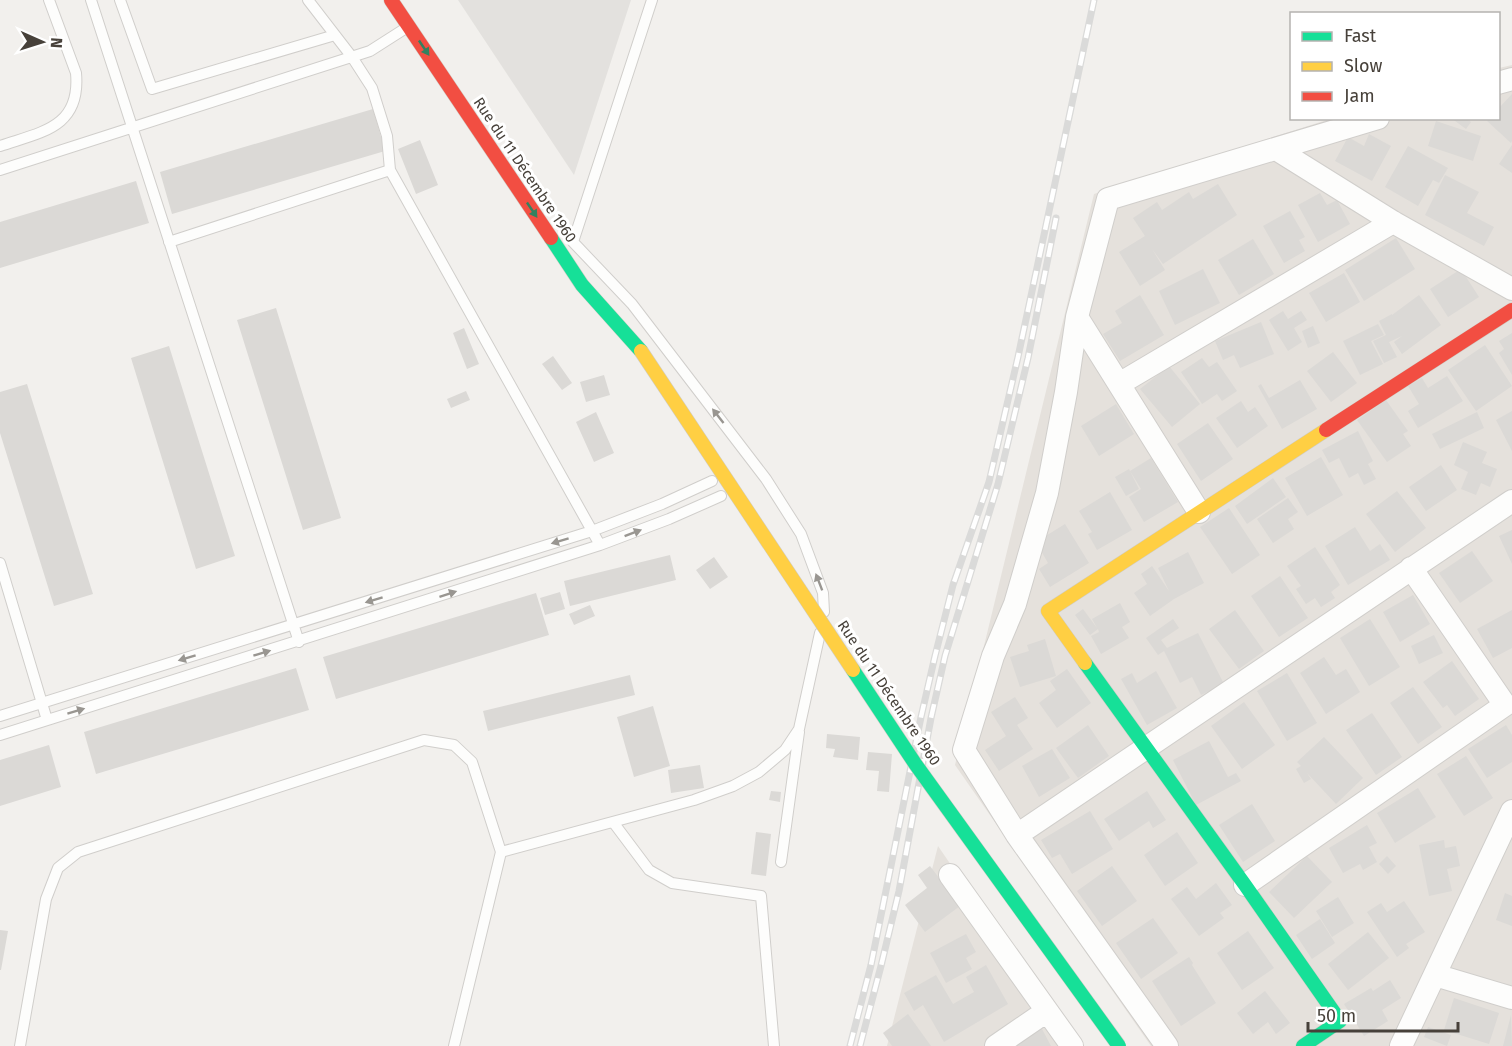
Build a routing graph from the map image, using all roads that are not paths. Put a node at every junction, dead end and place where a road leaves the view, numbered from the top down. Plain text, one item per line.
1 (49, 0) edge
2 (91, 0) edge
3 (120, 0) edge
4 (308, 0) edge
5 (391, 0) edge
6 (407, 0) edge
7 (652, 0) edge
8 (409, 26) junction
9 (427, 29) dead end
10 (335, 35) junction
11 (352, 57) junction
12 (1371, 120) edge
13 (132, 128) junction
14 (0, 146) edge
15 (1276, 149) junction
16 (0, 170) edge
17 (390, 170) junction
18 (1393, 222) junction
19 (570, 237) junction
20 (169, 242) junction
21 (582, 285) junction
22 (1512, 289) edge
23 (1512, 310) edge
24 (1077, 317) junction
25 (622, 347) dead end
26 (641, 351) junction
27 (1119, 384) junction
28 (1512, 501) edge
29 (1199, 512) junction
30 (592, 531) junction
31 (600, 545) junction
32 (0, 563) edge
33 (769, 564) dead end
34 (1411, 568) junction
35 (293, 625) junction
36 (819, 639) junction
37 (299, 642) junction
38 (42, 703) junction
39 (0, 716) edge
40 (47, 720) junction
41 (799, 729) junction
42 (0, 735) edge
43 (1146, 749) junction
44 (1512, 811) edge
45 (613, 822) junction
46 (1017, 835) junction
47 (501, 852) junction
48 (781, 862) dead end
49 (950, 875) dead end
50 (1245, 885) junction
51 (1435, 975) junction
52 (1512, 998) edge
53 (1047, 1011) junction
54 (20, 1046) edge
55 (454, 1046) edge
56 (774, 1046) edge
57 (996, 1046) edge
58 (1072, 1046) edge
59 (1119, 1046) edge
60 (1167, 1046) edge
61 (1303, 1046) edge
62 (1401, 1046) edge

1 - 14 lane
2 - 13 lane
3 - 10 lane
4 - 10 lane
5 - 8 main road, Rue du 11 Décembre 1960
6 - 9 main road
7 - 19 lane
8 - 11 lane
8 -> 21 main road, Rue du 11 Décembre 1960
10 - 11 lane
11 - 13 lane
11 - 17 lane
12 - 15 street
13 - 16 lane
13 - 20 lane
15 - 18 street
15 - 24 street
17 - 20 lane
17 - 30 lane
18 - 22 street
18 - 27 street
19 - 26 main road, Rue du 11 Décembre 1960
36 -> 19 lane
20 - 35 lane
21 - 25 lane
21 - 26 main road, Rue du 11 Décembre 1960
23 - 29 main road
24 - 27 street
24 - 46 street
26 - 59 main road, Rue du 11 Décembre 1960, bridge
27 - 29 street
28 - 34 street
29 - 43 main road
30 - 31 lane
31 -> 30 lane
30 -> 35 lane
37 -> 31 lane
32 - 38 lane
33 - 36 lane
34 - 43 street
34 - 50 street
35 - 37 lane
35 -> 38 lane
36 - 41 lane
40 -> 37 lane
38 - 39 lane
38 - 40 lane
40 - 42 lane
41 - 45 lane
41 - 48 lane
43 - 46 street
43 - 50 main road
44 - 51 street
45 - 47 lane
45 - 56 lane
46 - 60 street
47 - 54 lane
47 - 55 lane
49 - 53 street
50 - 61 main road
51 - 52 street
51 - 62 street
53 - 57 street
53 - 58 street

